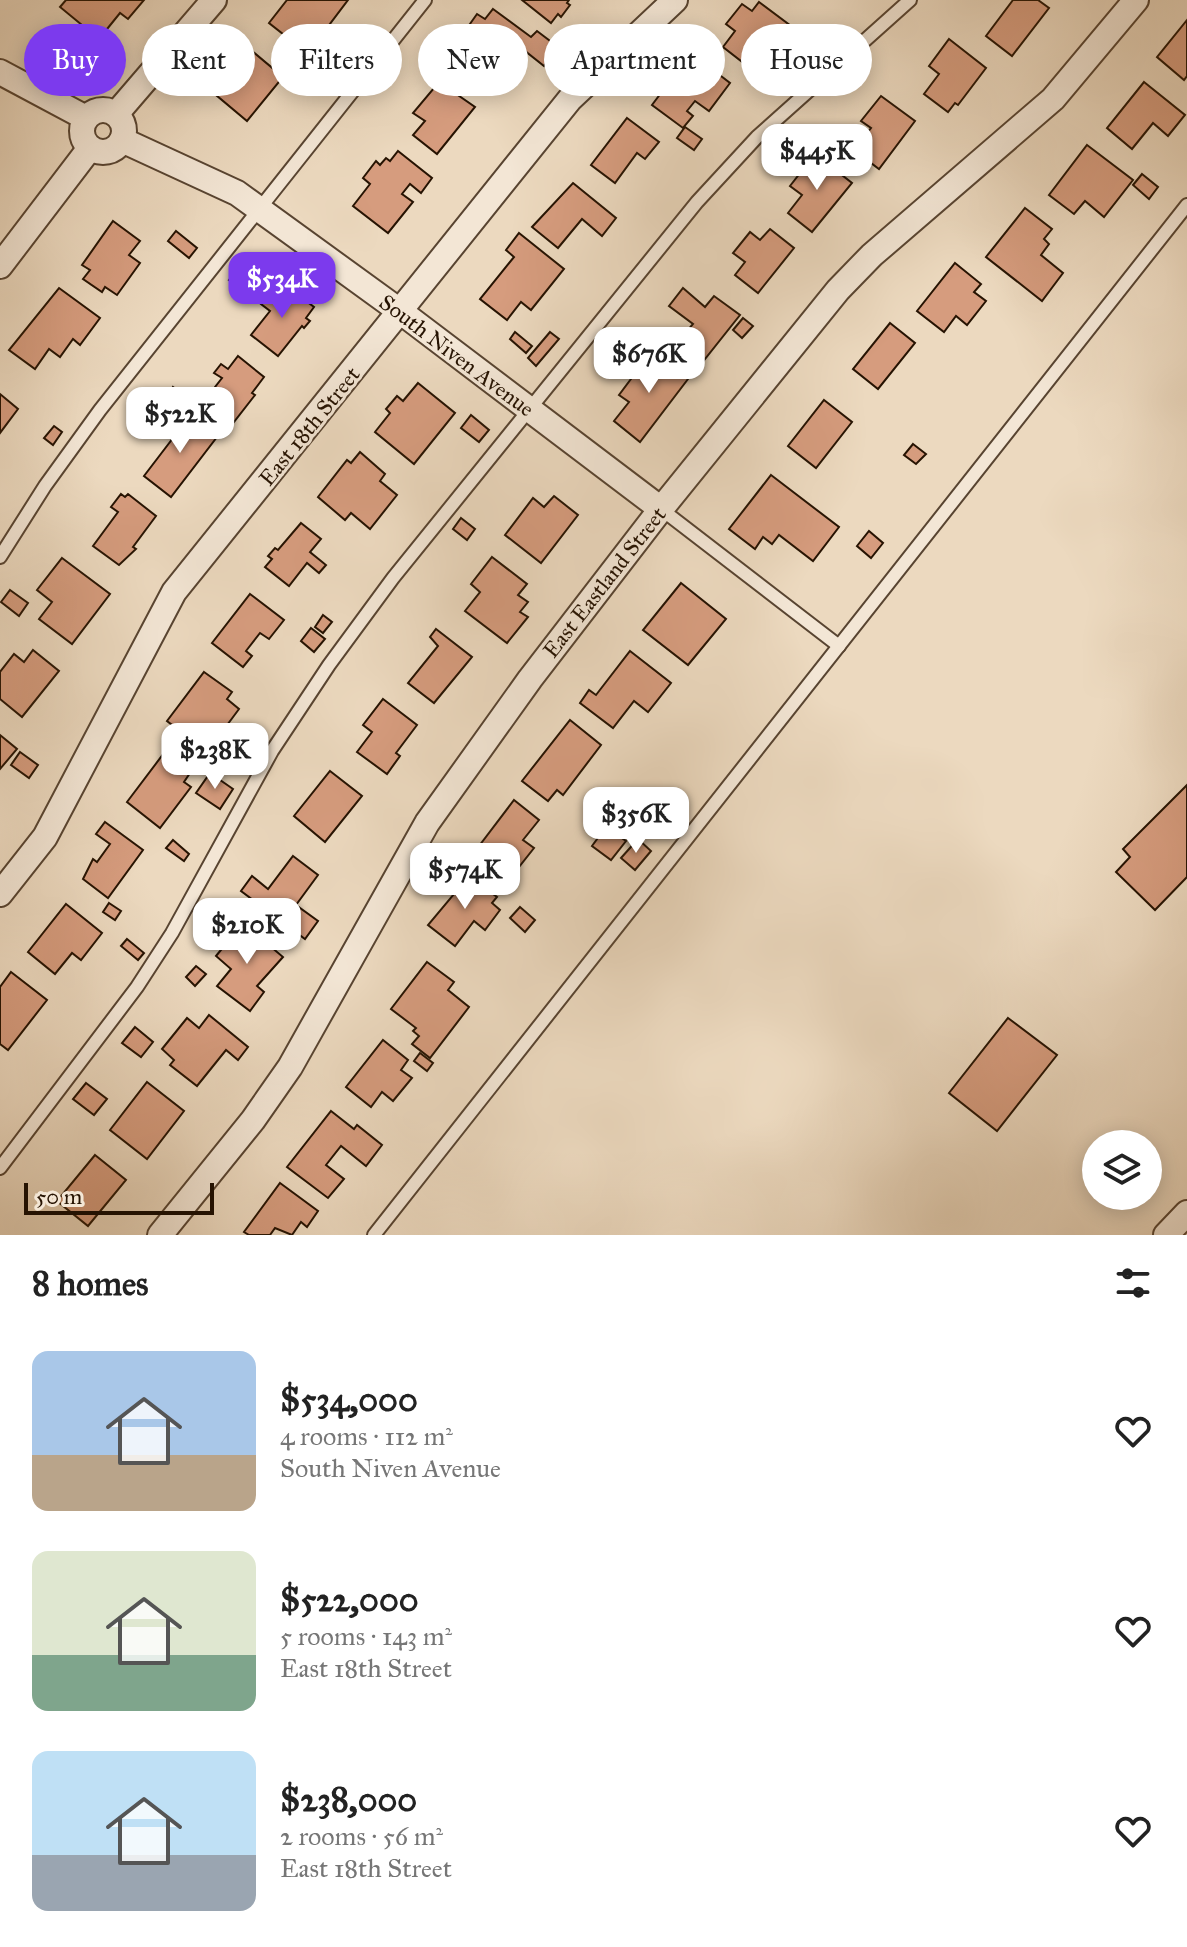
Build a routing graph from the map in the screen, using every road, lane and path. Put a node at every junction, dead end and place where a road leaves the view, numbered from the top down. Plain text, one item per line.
1 (214, 0) edge
2 (425, 0) edge
3 (675, 0) edge
4 (910, 0) edge
5 (1136, 0) edge
6 (0, 72) edge
7 (116, 114) junction
8 (86, 118) junction
9 (122, 140) junction
10 (90, 148) junction
11 (1187, 205) edge
12 (258, 208) junction
13 (0, 266) edge
14 (401, 312) junction
15 (528, 408) junction
16 (661, 509) junction
17 (0, 557) edge
18 (839, 646) junction
19 (0, 894) edge
20 (0, 1168) edge
21 (1187, 1213) edge
22 (160, 1235) edge
23 (374, 1235) edge
24 (1166, 1235) edge

1 - 7 street
2 - 12 lane
3 - 14 street, East 18th Street
4 - 15 lane
5 - 16 street, East Eastland Street
6 - 8 street
7 - 8 street
7 - 9 street
8 - 10 street
9 - 10 street
9 - 12 street, South Niven Avenue
10 - 13 street
11 - 18 lane
12 - 14 street, South Niven Avenue
12 - 17 lane
14 - 15 street, South Niven Avenue
14 - 19 street, East 18th Street
15 - 16 street, South Niven Avenue
15 - 20 lane
16 - 18 lane
16 - 22 street, East Eastland Street
18 - 23 lane
21 - 24 street

